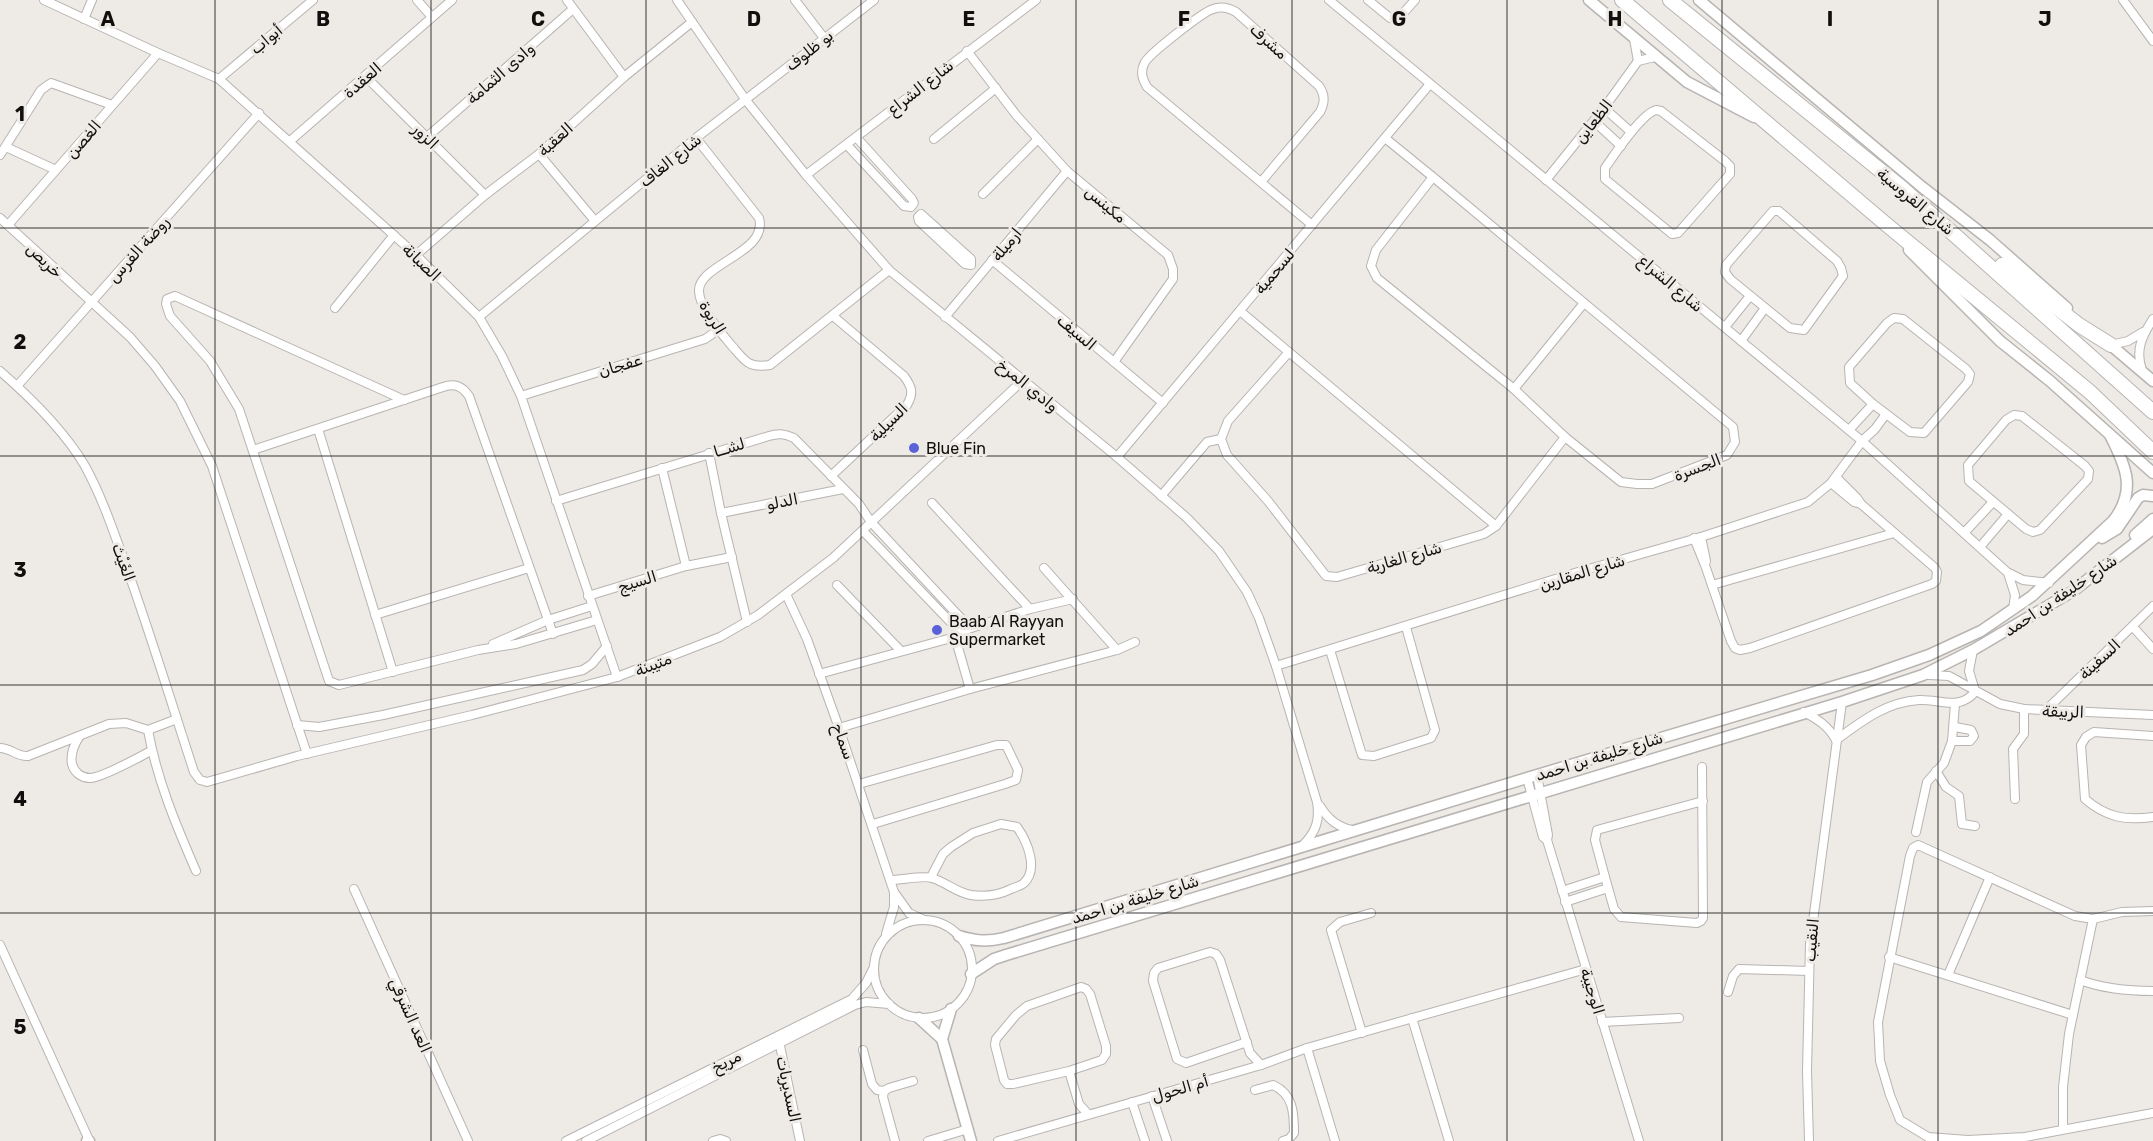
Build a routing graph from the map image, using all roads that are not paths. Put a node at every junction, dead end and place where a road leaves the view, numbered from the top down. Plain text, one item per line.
1 (92, 0) edge
2 (313, 0) edge
3 (417, 0) edge
4 (452, 0) edge
5 (567, 0) edge
6 (677, 0) edge
7 (795, 0) edge
8 (874, 0) edge
9 (1036, 0) edge
10 (1329, 0) edge
11 (1368, 0) edge
12 (1415, 0) edge
13 (1589, 0) edge
14 (1622, 0) edge
15 (1670, 0) edge
16 (1699, 0) edge
17 (2123, 0) edge
18 (48, 1) edge
19 (573, 9) junction
20 (432, 17) junction
21 (84, 19) junction
22 (692, 22) junction
23 (824, 38) junction
24 (1634, 39) junction
25 (2153, 41) edge
26 (967, 51) junction
27 (158, 53) junction
28 (1655, 57) junction
29 (1638, 62) junction
30 (366, 77) junction
31 (624, 77) junction
32 (219, 79) junction
33 (1431, 84) junction
34 (996, 88) junction
35 (745, 99) junction
36 (112, 105) junction
37 (1604, 108) junction
38 (259, 113) junction
39 (1594, 121) junction
40 (1775, 128) junction
41 (1631, 132) junction
42 (427, 137) junction
43 (696, 138) junction
44 (857, 138) junction
45 (1385, 138) junction
46 (1038, 139) junction
47 (934, 140) dead end
48 (290, 141) junction
49 (847, 145) junction
50 (1621, 146) junction
51 (6, 147) junction
52 (539, 154) junction
53 (0, 155) edge
54 (880, 163) junction
55 (56, 170) junction
56 (871, 171) junction
57 (1067, 171) junction
58 (806, 175) junction
59 (1433, 177) junction
60 (1546, 180) junction
61 (1262, 182) junction
62 (898, 183) junction
63 (890, 190) junction
64 (983, 194) dead end
65 (485, 195) junction
66 (0, 218) edge
67 (595, 221) junction
68 (8, 225) junction
69 (1312, 225) junction
70 (1887, 225) junction
71 (936, 232) dead end
72 (394, 235) junction
73 (1957, 236) junction
74 (416, 255) junction
75 (992, 260) junction
76 (889, 270) junction
77 (982, 273) junction
78 (1750, 296) junction
79 (90, 302) junction
80 (1584, 303) junction
81 (334, 308) dead end
82 (1765, 308) junction
83 (1240, 311) junction
84 (833, 316) junction
85 (479, 317) junction
86 (945, 317) junction
87 (2153, 319) edge
88 (1725, 327) junction
89 (2147, 329) junction
90 (718, 330) junction
91 (1741, 341) junction
92 (2111, 345) junction
93 (1289, 352) junction
94 (1114, 362) junction
95 (0, 371) edge
96 (2143, 372) junction
97 (1022, 381) junction
98 (2153, 381) edge
99 (17, 386) junction
100 (1514, 389) junction
101 (520, 396) junction
102 (404, 400) junction
103 (1163, 403) junction
104 (1873, 404) junction
105 (2153, 412) edge
106 (1886, 414) junction
107 (318, 429) junction
108 (1849, 430) junction
109 (2110, 435) junction
110 (1565, 437) junction
111 (1221, 440) junction
112 (1862, 441) junction
113 (253, 450) junction
114 (2153, 452) edge
115 (710, 453) junction
116 (1117, 457) junction
117 (662, 468) junction
118 (2153, 473) edge
119 (831, 476) junction
120 (1834, 480) junction
121 (843, 489) junction
122 (1161, 496) junction
123 (2153, 496) edge
124 (556, 501) junction
125 (1993, 502) junction
126 (932, 503) dead end
127 (721, 513) junction
128 (2008, 514) junction
129 (2153, 519) edge
130 (870, 522) junction
131 (1496, 526) junction
132 (2153, 530) edge
133 (863, 531) junction
134 (1894, 533) junction
135 (1964, 533) junction
136 (1697, 538) junction
137 (2091, 542) junction
138 (1980, 547) junction
139 (732, 557) junction
140 (2114, 560) junction
141 (686, 566) junction
142 (529, 568) junction
143 (1044, 568) dead end
144 (2007, 572) junction
145 (2049, 583) junction
146 (837, 585) dead end
147 (1712, 585) junction
148 (786, 594) junction
149 (588, 596) junction
150 (1073, 599) junction
151 (591, 606) junction
152 (2153, 606) edge
153 (1030, 609) junction
154 (2013, 610) junction
155 (375, 615) junction
156 (548, 620) junction
157 (597, 620) junction
158 (747, 622) junction
159 (1406, 627) junction
160 (2133, 627) junction
161 (970, 628) junction
162 (553, 634) junction
163 (957, 634) junction
164 (1135, 642) dead end
165 (607, 646) junction
166 (2153, 649) edge
167 (478, 650) junction
168 (900, 650) junction
169 (1117, 650) junction
170 (1330, 650) junction
171 (1973, 650) junction
172 (1276, 666) junction
173 (393, 672) junction
174 (819, 674) junction
175 (1923, 675) junction
176 (617, 677) junction
177 (970, 689) junction
178 (1976, 692) junction
179 (1842, 702) junction
180 (1955, 704) junction
181 (2024, 710) junction
182 (2044, 711) junction
183 (1804, 712) junction
184 (2153, 715) edge
185 (177, 720) junction
186 (297, 725) junction
187 (1955, 727) junction
188 (839, 728) junction
189 (148, 730) junction
190 (2153, 736) edge
191 (79, 737) junction
192 (1836, 740) junction
193 (1952, 741) junction
194 (0, 748) edge
195 (151, 751) junction
196 (307, 754) junction
197 (1702, 767) dead end
198 (1936, 771) junction
199 (1532, 777) junction
200 (200, 780) joint
201 (859, 784) junction
202 (1536, 795) junction
203 (2015, 799) dead end
204 (1702, 801) junction
205 (1317, 802) junction
206 (2153, 818) edge
207 (873, 824) junction
208 (1975, 826) dead end
209 (1356, 831) junction
210 (1916, 832) dead end
211 (1294, 850) junction
212 (196, 871) dead end
213 (931, 877) junction
214 (1605, 877) junction
215 (1990, 877) junction
216 (891, 880) junction
217 (1608, 888) junction
218 (354, 889) dead end
219 (1562, 891) junction
220 (894, 892) junction
221 (1565, 902) junction
222 (2153, 911) edge
223 (1371, 913) dead end
224 (922, 919) junction
225 (2093, 919) junction
226 (886, 936) junction
227 (959, 936) junction
228 (0, 945) edge
229 (1889, 957) junction
230 (874, 967) junction
231 (1586, 969) junction
232 (1809, 971) junction
233 (971, 974) junction
234 (1948, 975) junction
235 (2080, 980) junction
236 (2153, 990) edge
237 (1728, 992) dead end
238 (889, 1004) junction
239 (951, 1009) junction
240 (2073, 1015) junction
241 (919, 1018) junction
242 (1412, 1018) junction
243 (1679, 1018) dead end
244 (1602, 1022) junction
245 (1362, 1033) junction
246 (942, 1039) junction
247 (779, 1040) junction
248 (1247, 1042) junction
249 (1307, 1048) junction
250 (863, 1050) dead end
251 (1261, 1065) junction
252 (1070, 1071) junction
253 (913, 1081) dead end
254 (1255, 1090) dead end
255 (884, 1091) junction
256 (1152, 1096) junction
257 (1132, 1102) junction
258 (2153, 1113) edge
259 (1088, 1114) junction
260 (968, 1129) junction
261 (2063, 1129) junction
262 (88, 1141) edge
263 (468, 1141) edge
264 (566, 1141) edge
265 (586, 1141) edge
266 (713, 1141) edge
267 (726, 1141) edge
268 (800, 1141) edge
269 (895, 1141) edge
270 (928, 1141) edge
271 (971, 1141) edge
272 (998, 1141) edge
273 (1145, 1141) edge
274 (1167, 1141) edge
275 (1283, 1141) edge
276 (1335, 1141) edge
277 (1449, 1141) edge
278 (1639, 1141) edge
279 (1809, 1141) edge

1 - 21 street
2 - 32 street, أبواب
3 - 20 street
4 - 20 street, العقدة
5 - 19 street
6 - 22 street, وادي المرخ
7 - 23 street
8 - 23 street, بو ظلوف
9 - 26 street, شارع الشراع
10 - 33 street, شارع الشراع
11 - 12 street
13 - 24 street
14 - 40 highway
15 - 73 highway, شارع الفروسية
16 - 92 street, شارع الفروسية
17 - 25 street
18 - 21 street, الصبانة
19 - 31 street
19 - 42 street, وادى الثمامة
20 - 30 street, العقدة
21 - 27 street, الصبانة
22 - 31 street, العقبة
22 - 35 street, وادي المرخ
23 - 35 street, بو ظلوف
24 - 28 street
24 - 29 street
26 - 34 street, مكينس
26 - 44 street, شارع الشراع
27 - 32 street, الصبانة
27 - 36 street, الغصن
28 - 29 street
28 - 40 street
29 - 37 street, الظعاين
30 - 42 street, الزور
30 - 48 street, العقدة
31 - 52 street, العقبة
32 - 38 street, الصبانة
33 - 45 street, لسحمية
33 - 60 street, شارع الشراع
34 - 46 street, مكينس
34 - 47 street
35 - 43 street, شارع الغاف
35 - 58 street, وادي المرخ
36 - 51 street
36 - 55 street, الغصن
37 - 39 street, الظعاين
37 - 41 street
38 - 48 street, الصبانة
38 - 79 street, روضة الفرس
39 - 50 street
39 - 60 street, الظعاين
40 - 70 highway
41 - 50 street
41 - 50 street
42 - 65 street, الزور
43 - 67 street, شارع الغاف
43 - 90 street, الربوة
44 - 49 street, شارع الشراع
44 - 54 street
45 - 59 street, الجسرة
45 - 69 street, لسحمية
46 - 57 street, مكينس
46 - 64 street
48 - 72 street, الصبانة
49 - 56 street
49 - 58 street, شارع الشراع
51 - 53 street
51 - 55 street
52 - 65 street, العقبة
52 - 67 street
54 - 56 street
54 - 62 street
55 - 68 street, الغصن
56 - 63 street
57 - 75 street, ارميلة
57 - 94 street, مكينس
58 - 76 street, وادي المرخ
59 - 80 street, الجسرة
59 - 100 street, الجسرة
60 - 88 street, شارع الشراع
61 - 61 street, مشرف
61 - 69 street, مشرف
62 - 63 street
62 - 63 street
65 - 74 street, العقبة
66 - 68 street, خريص
67 - 85 street, شارع الغاف
68 - 79 street, خريص
69 - 83 street, لسحمية
70 - 109 street
70 - 114 highway
71 - 77 street
72 - 74 street, الصبانة
72 - 81 street
73 - 92 highway
73 - 105 highway, شارع الفروسية
74 - 85 street, الصبانة
75 - 77 street, ارميلة
75 - 94 street, السيف
76 - 84 street, الربوة
76 - 86 street, وادي المرخ
77 - 86 street, ارميلة
78 - 82 street
78 - 82 street
78 - 88 street
79 - 99 street, روضة الفرس
79 - 186 street, خريص
80 - 100 street
80 - 110 street, الجسرة
82 - 91 street
83 - 93 street
83 - 103 street, لسحمية
84 - 90 street, الربوة
84 - 119 street, السيلية
85 - 101 street, الصبانة
86 - 97 street, وادي المرخ
87 - 89 street
88 - 91 street, شارع الشراع
89 - 92 street
89 - 96 street
90 - 101 street, عفجان
91 - 108 street, شارع الشراع
92 - 96 street, شارع الفروسية
93 - 111 street
93 - 131 street
94 - 103 street, السيف
95 - 99 street, الغَيْث
96 - 98 street, شارع الفروسية
97 - 116 street, وادي المرخ
97 - 130 street, متيبنة
99 - 185 street, الغَيْث
100 - 110 street, الجسرة
101 - 124 street, الصبانة
102 - 107 street
102 - 113 street
102 - 142 street
103 - 116 street, لسحمية
104 - 106 street
104 - 106 street
104 - 108 street
106 - 112 street, شارع المقارين
107 - 113 street
107 - 155 street
108 - 112 street, شارع الشراع
109 - 118 street
109 - 137 street, شارع خليفة بن احمد
110 - 131 street
111 - 122 street
111 - 131 street, شارع الغارية
112 - 120 street, شارع المقارين
112 - 135 street, شارع الشراع
113 - 173 street
115 - 117 street, لشــا
115 - 119 street, لشــا
115 - 127 street
116 - 122 street, وادي المرخ
117 - 124 street, لشــا
117 - 141 street
119 - 121 street, لشــا
120 - 134 street
120 - 136 street, شارع المقارين
121 - 127 street, الدلو
121 - 130 street, لشــا
122 - 172 street, وادي المرخ
123 - 137 street
124 - 149 street, الصبانة
125 - 128 street
125 - 128 street
125 - 135 street
126 - 153 street
127 - 139 street
128 - 138 street
129 - 140 street
130 - 133 street, متيبنة
130 - 161 street, لشــا
132 - 140 street, شارع خليفة بن احمد
133 - 148 street, متيبنة
133 - 163 street
134 - 147 street
134 - 147 street
135 - 138 street, شارع الشراع
136 - 147 street
136 - 159 street, شارع المقارين
137 - 145 street, شارع خليفة بن احمد
138 - 144 street, شارع الشراع
139 - 141 street, السيج
139 - 158 street
140 - 171 street, شارع خليفة بن احمد
141 - 149 street, السيج
142 - 155 street
142 - 156 street
143 - 150 street
144 - 145 street, شارع الشراع
144 - 154 street
145 - 154 street, شارع خليفة بن احمد
146 - 168 street
148 - 158 street, متيبنة
148 - 174 street, سماح
149 - 151 street, الصبانة
150 - 153 street
150 - 169 street
151 - 156 street
151 - 157 street, الصبانة
152 - 160 street
153 - 161 street
154 - 199 street, شارع خليفة بن احمد
155 - 173 street
156 - 162 street
156 - 167 street
157 - 162 street
157 - 165 street, الصبانة
158 - 176 street, متيبنة
159 - 170 street, شارع المقارين
159 - 170 street
160 - 166 street, السفينة
160 - 182 street, السفينة
161 - 163 street
162 - 167 street
163 - 168 street
163 - 177 street
164 - 169 street
165 - 176 street, الصبانة
165 - 186 street
167 - 173 street
168 - 174 street
169 - 177 street
170 - 172 street, شارع المقارين
171 - 175 street, شارع خليفة بن احمد
171 - 178 street
172 - 205 street, وادي المرخ
174 - 188 street, سماح
175 - 178 street, الربيقة
175 - 179 street, شارع خليفة بن احمد
176 - 196 street, متيبنة
177 - 188 street
178 - 180 street
178 - 181 street, الربيقة
179 - 183 street, شارع خليفة بن احمد
179 - 192 street, النقيب
180 - 187 street
180 - 192 street
181 - 182 street, الربيقة
181 - 203 street
182 - 184 street, الربيقة
183 - 192 street
183 - 202 street, شارع خليفة بن احمد
185 - 189 street
185 - 200 street, الغَيْث
186 - 196 street, خريص
187 - 193 street
187 - 193 street
188 - 201 street, سماح
189 - 191 street
189 - 195 street
190 - 206 street
191 - 194 street
191 - 195 street
192 - 232 street, النقيب
193 - 198 street
195 - 212 street
196 - 200 street, متيبنة
197 - 204 street
198 - 208 street
198 - 210 street
199 - 202 street, الوجيبة
199 - 209 street, شارع خليفة بن احمد
201 - 207 street, سماح
201 - 207 street
202 - 219 street, الوجيبة
202 - 233 street, شارع خليفة بن احمد
204 - 214 street
204 - 217 street
205 - 209 street, وادي المرخ
205 - 211 street, وادي المرخ
207 - 216 street, سماح
209 - 211 street, شارع خليفة بن احمد
211 - 227 street, شارع خليفة بن احمد
213 - 213 street
213 - 216 street
214 - 217 street
214 - 219 street
215 - 225 street
215 - 229 street
215 - 234 street
216 - 220 street, سماح
217 - 221 street
218 - 263 street, العد الشرقي
219 - 221 street, الوجيبة
220 - 224 street, سماح
220 - 226 street, سماح
221 - 231 street, الوجيبة
222 - 225 street
223 - 245 street
224 - 226 street
224 - 227 street
225 - 235 street
226 - 230 street
227 - 233 street
228 - 262 street
229 - 234 street
229 - 261 street
230 - 238 street
230 - 247 street, مريخ
231 - 242 street, أم الحول
231 - 244 street, الوجيبة
232 - 237 street
232 - 279 street, النقيب
233 - 239 street
234 - 240 street
235 - 236 street
235 - 240 street
238 - 241 street
238 - 247 street, مريخ
239 - 241 street
239 - 246 street
240 - 261 street
241 - 246 street
242 - 245 street, أم الحول
242 - 277 street
243 - 244 street
244 - 278 street, الوجيبة
245 - 249 street, أم الحول
246 - 260 street
247 - 264 street, مريخ
247 - 265 street, مريخ
247 - 268 street, السديريات
248 - 248 street
248 - 251 street
249 - 251 street, أم الحول
249 - 276 street
250 - 255 street
251 - 256 street, أم الحول
252 - 252 street
252 - 259 street
253 - 255 street
254 - 275 street
255 - 269 street
256 - 257 street, أم الحول
256 - 274 street
257 - 259 street, أم الحول
257 - 273 street
258 - 261 street
259 - 272 street, أم الحول
260 - 270 street
260 - 271 street
266 - 267 street

